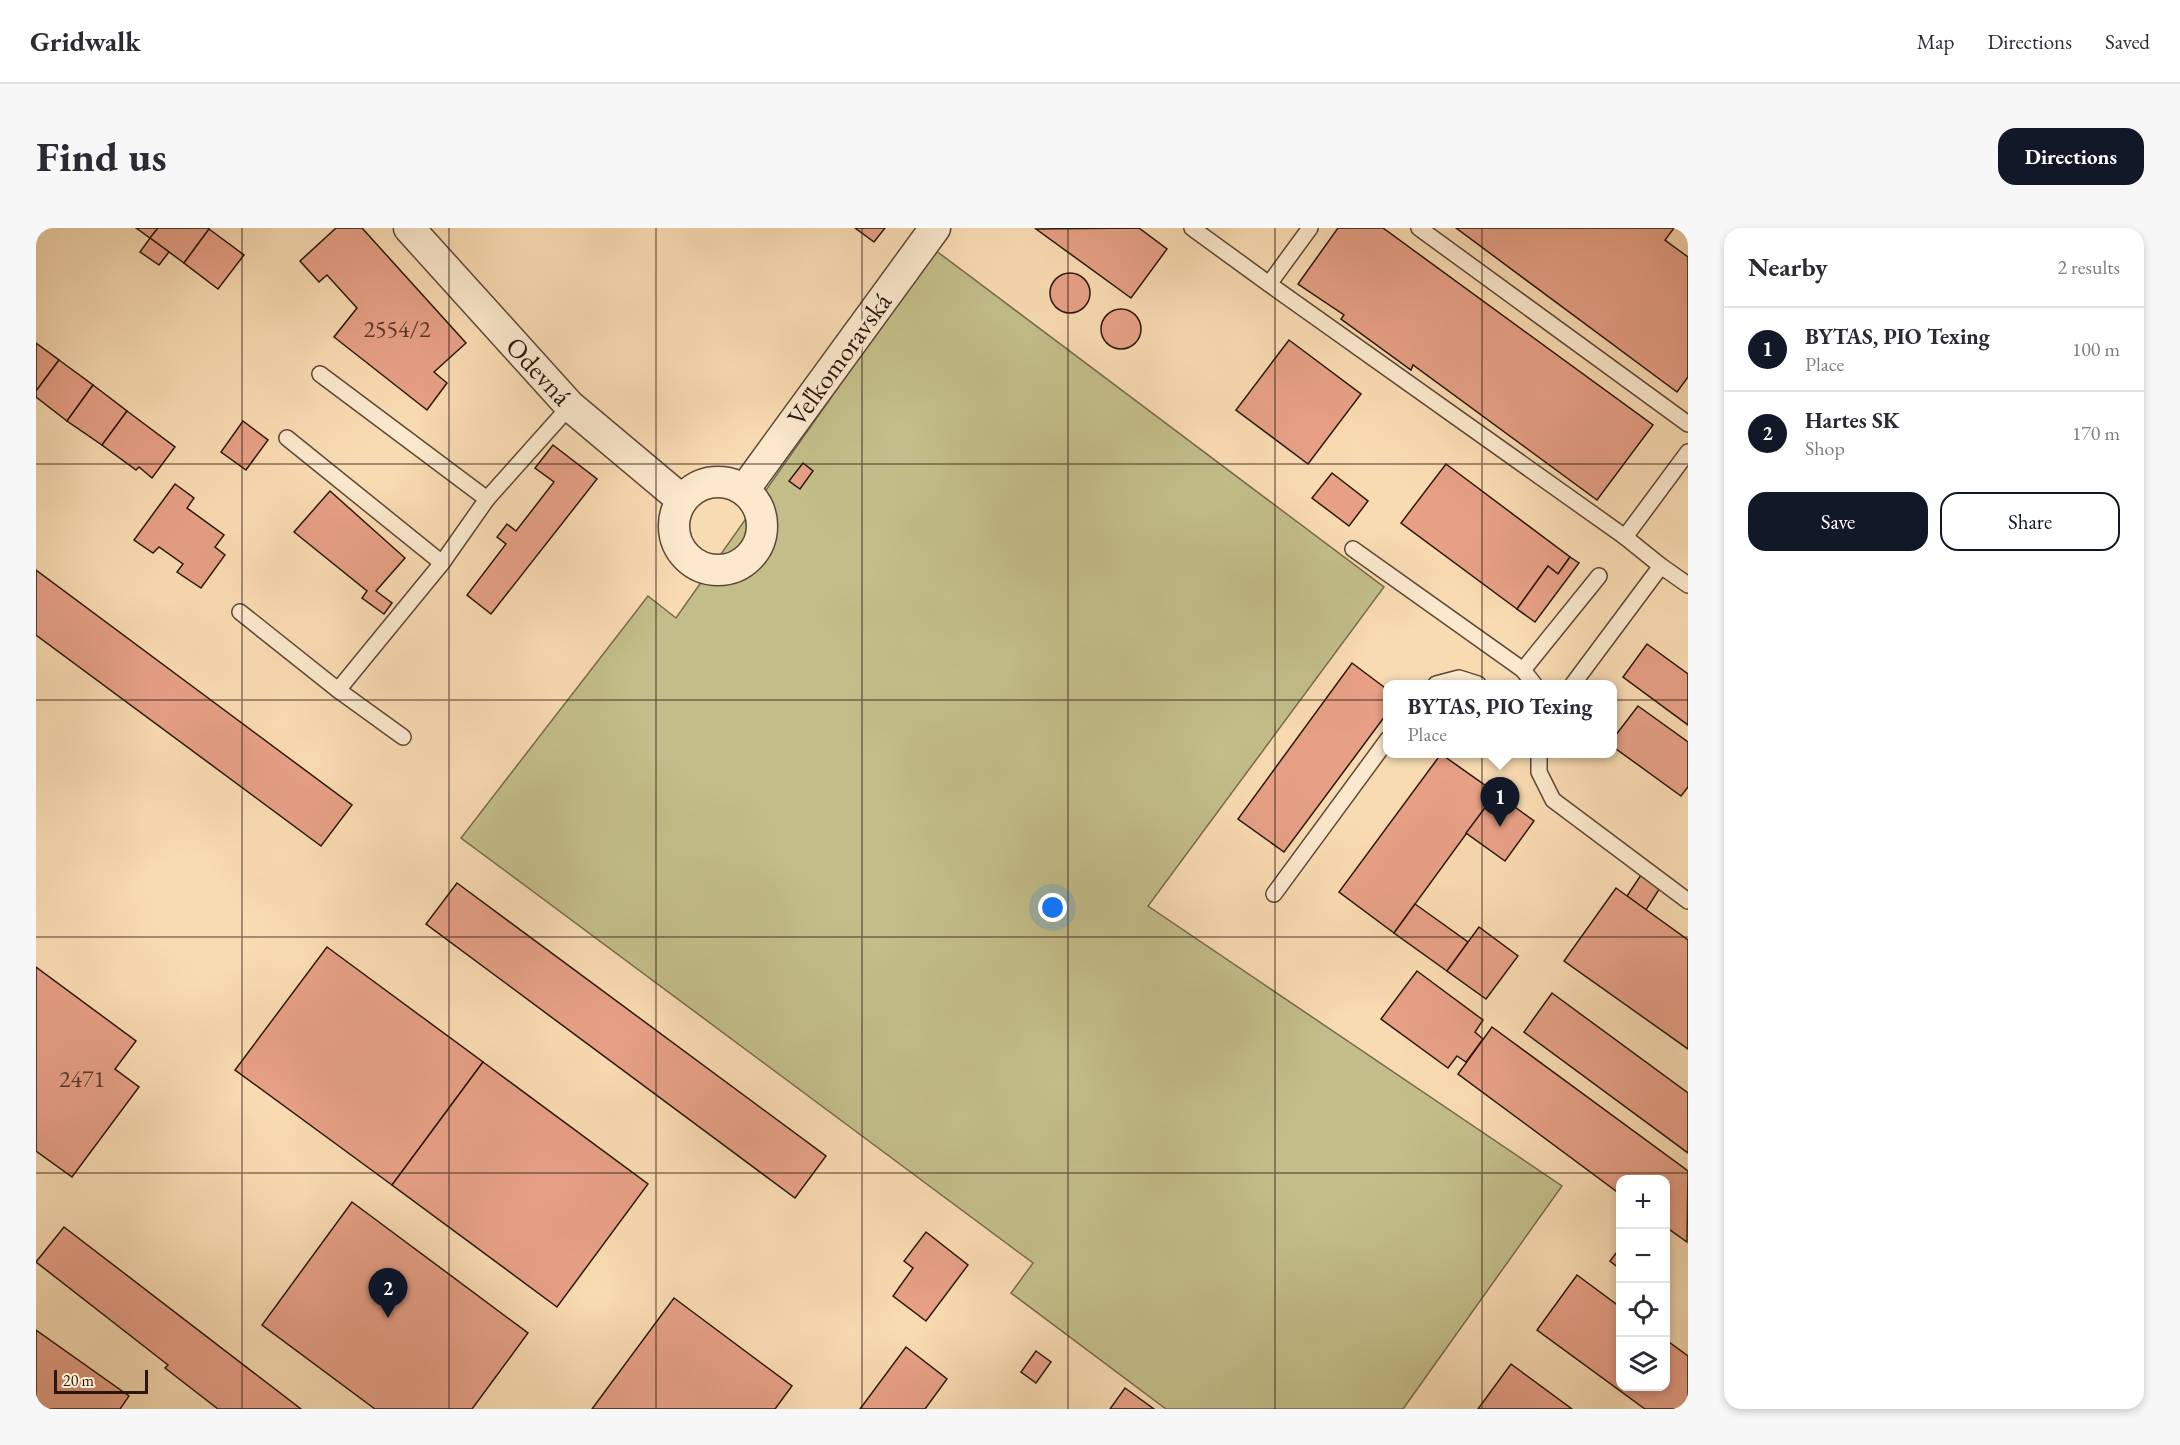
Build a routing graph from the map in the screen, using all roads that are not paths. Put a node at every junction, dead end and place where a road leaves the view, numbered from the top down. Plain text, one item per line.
1 (409, 228) edge
2 (936, 228) edge
3 (1192, 228) edge
4 (1310, 228) edge
5 (1419, 228) edge
6 (1269, 284) junction
7 (320, 374) dead end
8 (570, 406) junction
9 (1688, 424) edge
10 (287, 438) dead end
11 (1688, 452) edge
12 (744, 490) junction
13 (487, 499) junction
14 (682, 500) junction
15 (1624, 537) junction
16 (1353, 549) dead end
17 (442, 563) junction
18 (1661, 566) junction
19 (1599, 576) dead end
20 (1688, 585) edge
21 (240, 612) dead end
22 (1523, 670) junction
23 (1531, 680) edge
24 (1576, 680) edge
25 (338, 690) junction
26 (403, 737) dead end
27 (1383, 746) edge
28 (1539, 758) edge
29 (1275, 894) dead end
30 (1688, 902) edge

1 - 8 street, Odevná
2 - 12 street, Veľkomoravská
3 - 6 lane
4 - 6 lane
5 - 9 lane
6 - 15 lane
7 - 13 lane
8 - 13 lane
8 - 14 street, Odevná
10 - 17 lane
11 - 15 lane
12 - 14 street
12 - 14 street
13 - 17 lane
15 - 18 lane
16 - 22 lane
17 - 25 lane
18 - 20 lane
18 - 24 lane
19 - 22 lane
21 - 25 lane
22 - 23 lane
25 - 26 lane
27 - 29 lane
28 - 30 lane

